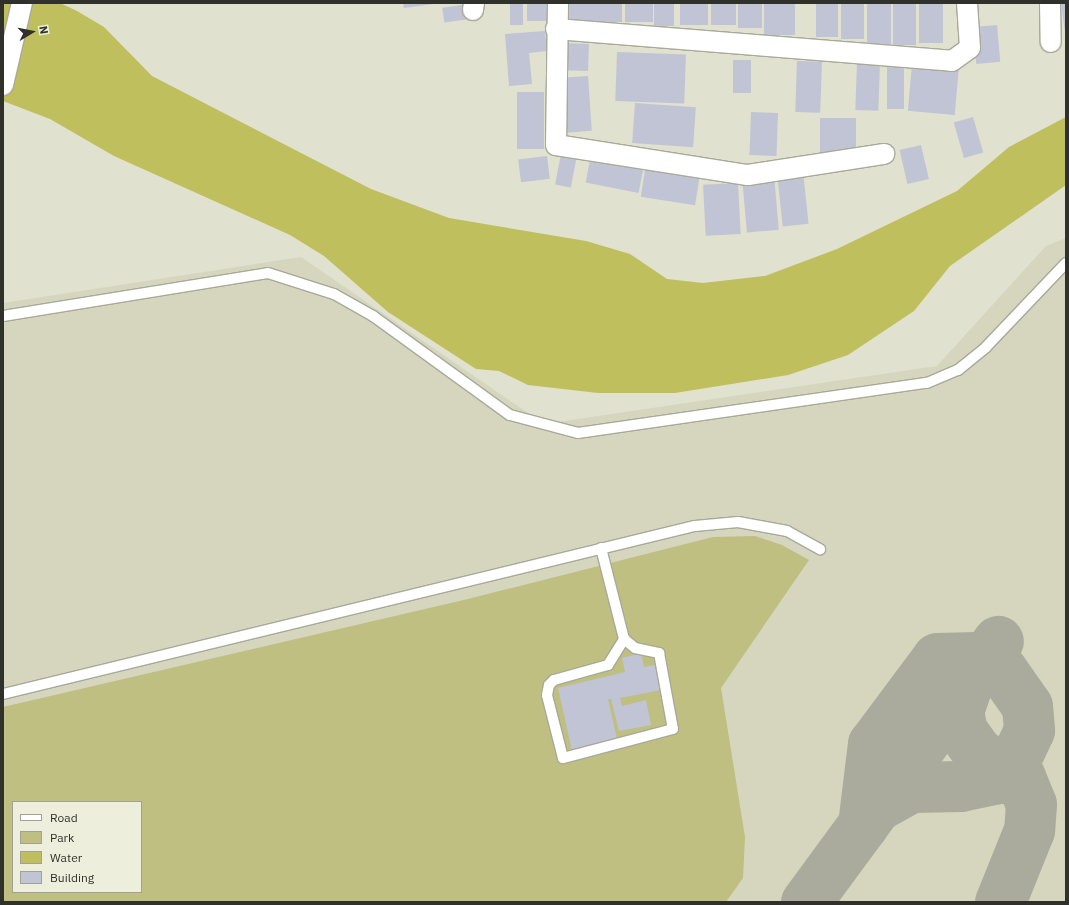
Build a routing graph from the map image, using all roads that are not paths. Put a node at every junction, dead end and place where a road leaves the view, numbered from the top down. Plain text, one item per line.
1 (22, 3) edge
2 (558, 3) edge
3 (967, 3) edge
4 (1050, 3) edge
5 (556, 29) junction
6 (1051, 42) dead end
7 (3, 85) edge
8 (884, 154) dead end
9 (1066, 263) edge
10 (3, 316) edge
11 (601, 548) junction
12 (820, 548) dead end
13 (624, 639) junction
14 (3, 694) edge

1 - 7 street
2 - 5 street
3 - 5 street
4 - 6 street
5 - 8 street
9 - 10 lane
11 - 12 lane
11 - 13 lane
11 - 14 lane
13 - 13 lane

